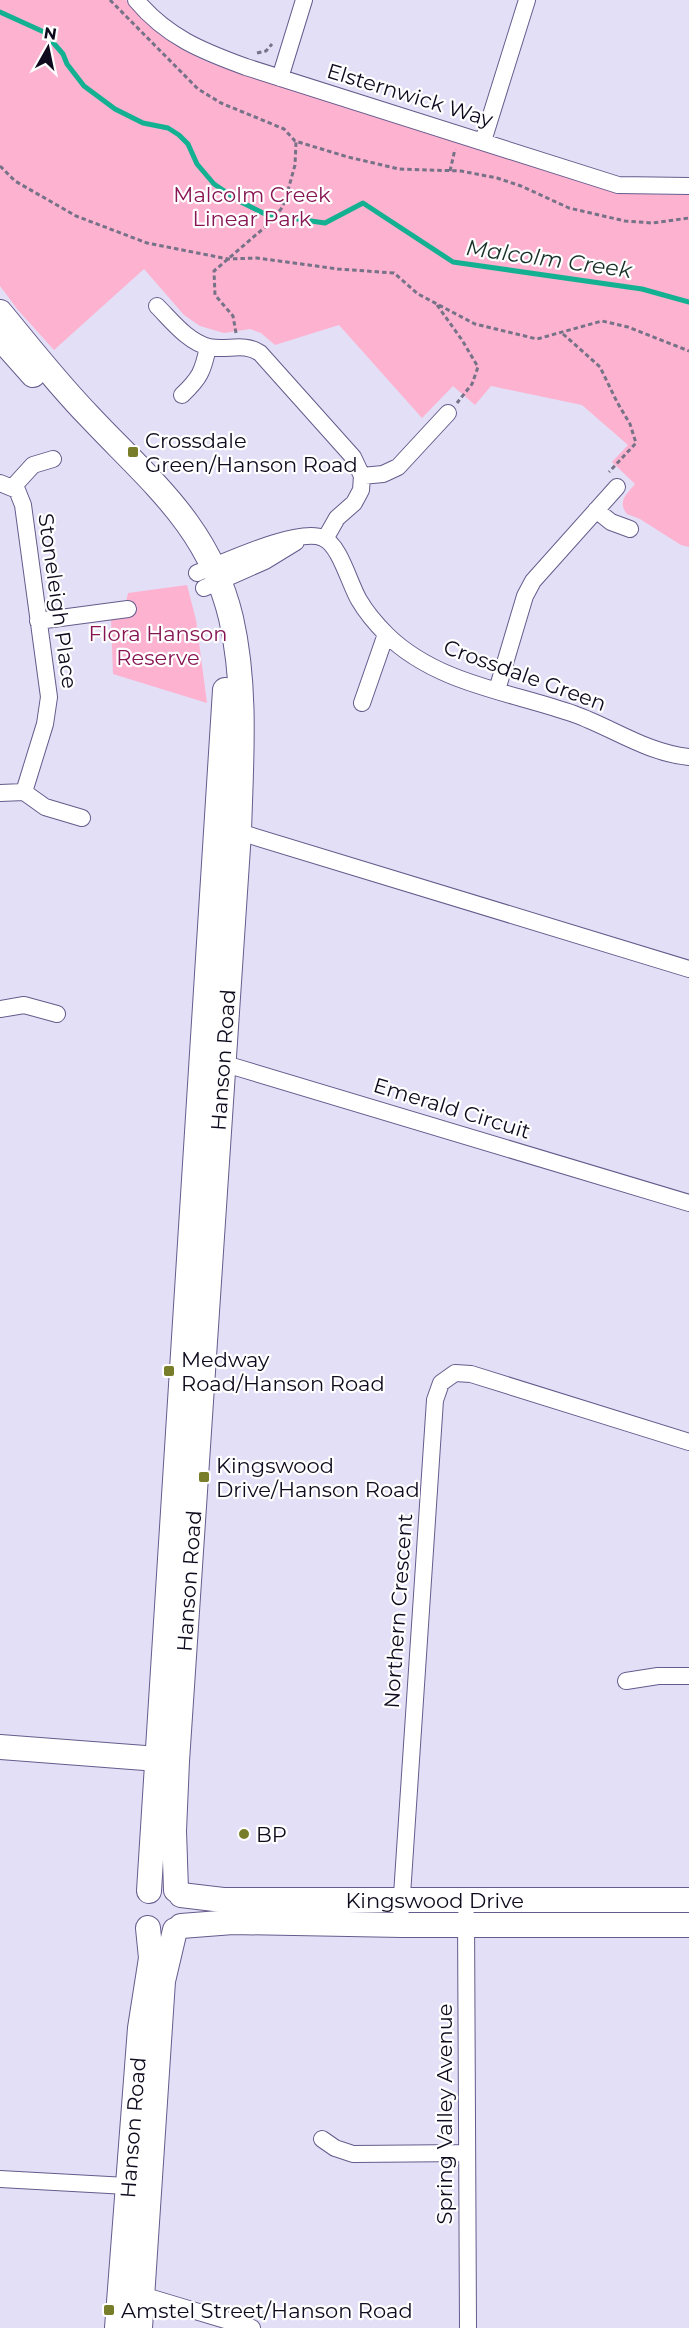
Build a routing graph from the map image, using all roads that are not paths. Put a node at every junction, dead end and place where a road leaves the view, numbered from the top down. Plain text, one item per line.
1 (136, 0) edge
2 (304, 0) edge
3 (527, 0) edge
4 (280, 78) junction
5 (483, 141) junction
6 (689, 186) edge
7 (157, 306) dead end
8 (0, 312) edge
9 (0, 338) edge
10 (208, 347) junction
11 (182, 395) dead end
12 (448, 413) road end
13 (53, 459) dead end
14 (362, 476) junction
15 (6, 485) edge
16 (617, 487) road end
17 (596, 510) junction
18 (630, 529) dead end
19 (325, 539) junction
20 (208, 577) junction
21 (128, 609) dead end
22 (38, 621) junction
23 (386, 634) junction
24 (497, 690) junction
25 (362, 703) dead end
26 (689, 757) edge
27 (24, 792) junction
28 (0, 793) edge
29 (82, 818) dead end
30 (228, 829) junction
31 (689, 969) edge
32 (0, 1009) edge
33 (57, 1014) dead end
34 (212, 1063) junction
35 (689, 1203) edge
36 (689, 1442) edge
37 (689, 1676) edge
38 (626, 1681) dead end
39 (0, 1747) edge
40 (167, 1760) junction
41 (149, 1891) junction
42 (178, 1893) junction
43 (401, 1900) junction
44 (466, 1900) junction
45 (689, 1900) edge
46 (269, 1912) junction
47 (689, 1924) edge
48 (402, 1925) junction
49 (466, 1925) junction
50 (148, 1928) junction
51 (178, 1928) junction
52 (322, 2139) dead end
53 (467, 2153) junction
54 (0, 2179) edge
55 (138, 2187) junction
56 (131, 2293) junction
57 (117, 2328) edge
58 (140, 2328) edge
59 (252, 2328) edge
60 (468, 2328) edge

1 - 4 street, Elsternwick Way
2 - 4 street
3 - 5 street
4 - 5 street, Elsternwick Way
5 - 6 street, Elsternwick Way
7 - 10 street
8 - 20 street, Hanson Road
9 - 20 street, Hanson Road
10 - 11 street
10 - 14 street
12 - 14 street
13 - 15 street, Stoneleigh Place
14 - 19 street
15 - 22 street, Stoneleigh Place
16 - 17 street
17 - 18 street
17 - 24 street
19 - 20 street
19 - 23 street, Crossdale Green
20 - 30 street, Hanson Road
21 - 22 street
22 - 27 street, Stoneleigh Place
23 - 24 street, Crossdale Green
23 - 25 street
24 - 26 street, Crossdale Green
27 - 28 street
27 - 29 street
30 - 31 street
30 - 34 street, Hanson Road
32 - 33 street
34 - 35 street, Emerald Circuit
34 - 40 street, Hanson Road
36 - 43 street, Northern Crescent
37 - 38 street
39 - 40 street
40 - 41 street, Hanson Road
40 - 42 street, Hanson Road
41 - 42 street
41 - 50 street
42 - 46 street, Kingswood Drive
42 - 51 street
43 - 44 street, Kingswood Drive
43 - 46 street, Kingswood Drive
43 - 48 street, Northern Crescent
44 - 45 street, Kingswood Drive
44 - 49 street, Spring Valley Avenue
46 - 48 street, Kingswood Drive
46 - 51 street, Kingswood Drive
47 - 49 street, Kingswood Drive
48 - 49 street, Kingswood Drive
49 - 53 street, Spring Valley Avenue
50 - 51 street
50 - 55 street, Hanson Road
51 - 55 street, Hanson Road
52 - 53 street
53 - 60 street, Spring Valley Avenue
54 - 55 street
55 - 56 street, Hanson Road
56 - 57 street, Hanson Road
56 - 58 street, Hanson Road
56 - 59 street

